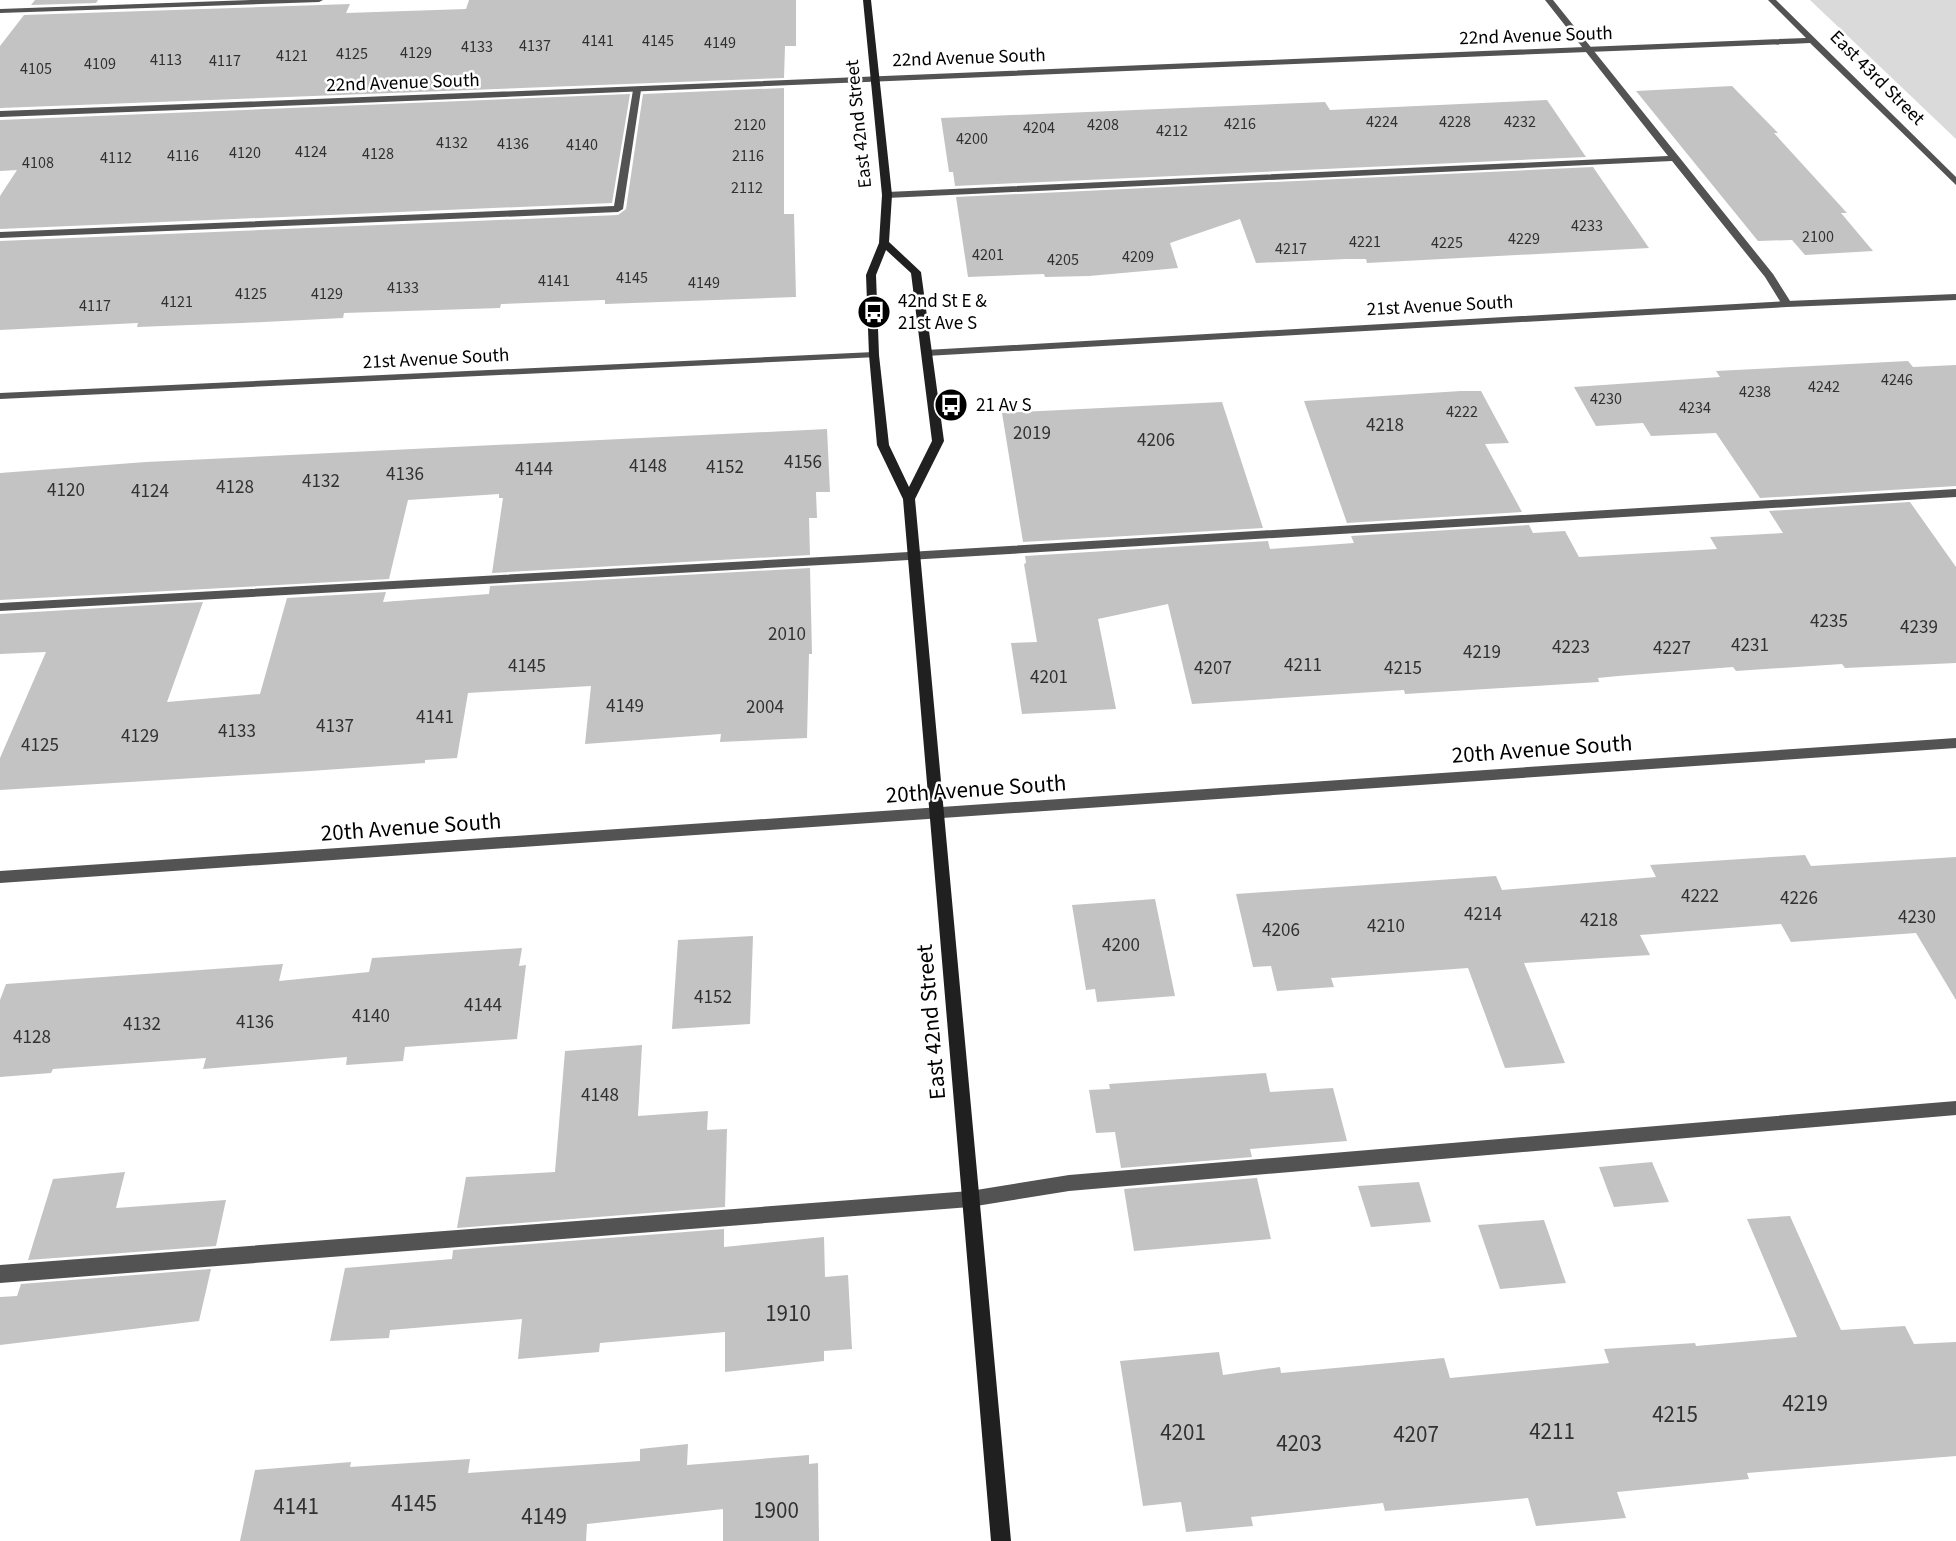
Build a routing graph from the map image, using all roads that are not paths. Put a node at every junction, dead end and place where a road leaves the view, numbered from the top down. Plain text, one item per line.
1 (319, 0) edge
2 (866, 0) edge
3 (1549, 0) edge
4 (1772, 0) edge
5 (0, 11) edge
6 (1814, 40) junction
7 (1590, 49) junction
8 (876, 78) junction
9 (637, 90) junction
10 (0, 114) edge
11 (1676, 158) junction
12 (1956, 182) edge
13 (887, 195) junction
14 (0, 235) edge
15 (884, 243) junction
16 (1956, 297) edge
17 (1787, 304) junction
18 (926, 353) junction
19 (874, 355) junction
20 (0, 396) edge
21 (1956, 492) edge
22 (909, 499) junction
23 (915, 556) junction
24 (0, 607) edge
25 (1956, 743) edge
26 (936, 814) junction
27 (0, 877) edge
28 (1956, 1108) edge
29 (970, 1199) junction
30 (0, 1274) edge
31 (1001, 1541) edge

1 - 5 street
2 - 8 street, East 42nd Street
3 - 7 street
4 - 6 street, East 43rd Street
6 - 7 street, 22nd Avenue South
6 - 12 street, East 43rd Street
7 - 8 street, 22nd Avenue South
7 - 11 street
8 - 9 street, 22nd Avenue South
8 - 13 street, East 42nd Street
9 - 10 street, 22nd Avenue South
9 - 14 street
11 - 13 street
11 - 17 street
13 - 15 street, East 42nd Street
15 - 18 street
15 - 19 street, East 42nd Street
16 - 17 street, 21st Avenue South
17 - 18 street, 21st Avenue South
18 - 22 street
19 - 20 street, 21st Avenue South
19 - 22 street, East 42nd Street
21 - 23 street
22 - 23 street, East 42nd Street
23 - 24 street
23 - 26 street, East 42nd Street
25 - 26 street, 20th Avenue South
26 - 27 street, 20th Avenue South
26 - 29 street, East 42nd Street
28 - 29 street
29 - 30 street
29 - 31 street, East 42nd Street

